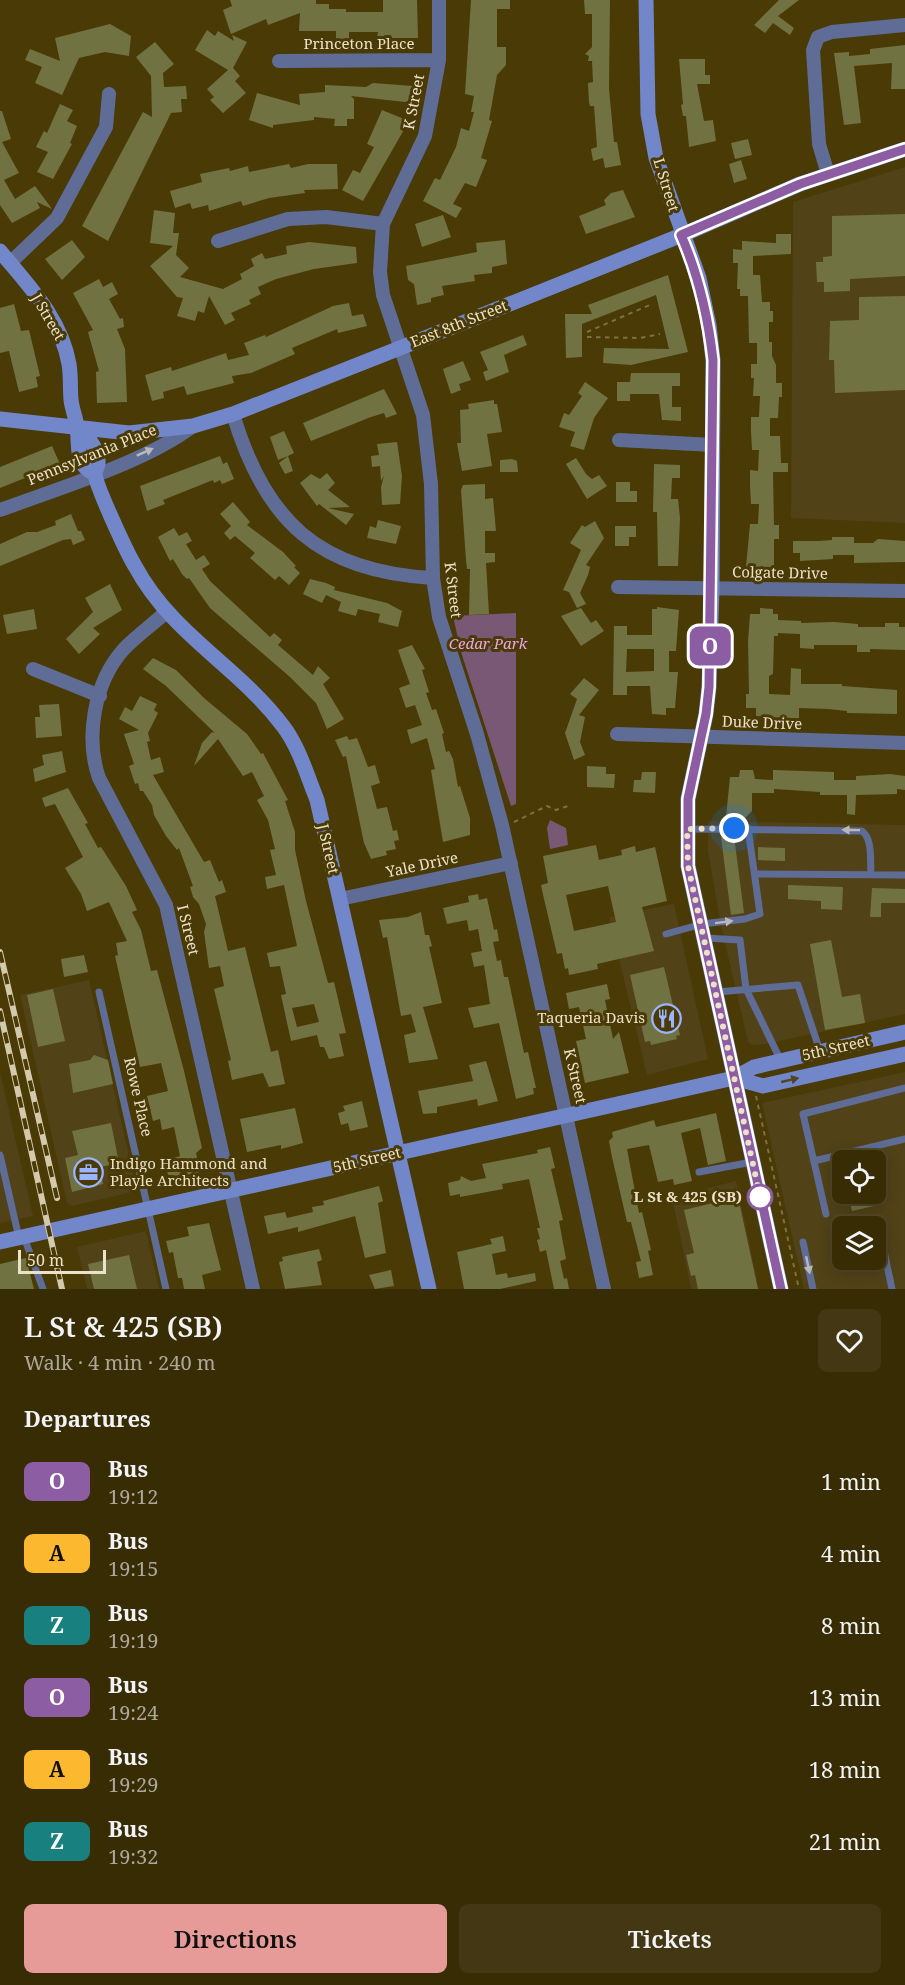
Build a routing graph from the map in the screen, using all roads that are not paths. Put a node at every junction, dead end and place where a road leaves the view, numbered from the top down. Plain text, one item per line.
1 (439, 0) edge
2 (646, 0) edge
3 (905, 25) edge
4 (439, 60) junction
5 (279, 61) dead end
6 (109, 94) dead end
7 (905, 149) edge
8 (828, 174) junction
9 (383, 224) junction
10 (681, 235) junction
11 (218, 241) dead end
12 (5, 257) edge
13 (400, 348) junction
14 (233, 414) junction
15 (0, 419) edge
16 (193, 426) junction
17 (78, 428) junction
18 (619, 440) dead end
19 (713, 445) junction
20 (95, 474) junction
21 (0, 510) edge
22 (433, 578) junction
23 (618, 587) dead end
24 (712, 588) junction
25 (905, 591) edge
26 (165, 613) junction
27 (33, 669) dead end
28 (100, 696) junction
29 (618, 734) dead end
30 (699, 738) junction
31 (905, 744) edge
32 (748, 828) junction
33 (687, 829) junction
34 (511, 863) junction
35 (755, 874) junction
36 (871, 875) junction
37 (905, 875) edge
38 (340, 899) junction
39 (704, 931) junction
40 (666, 934) dead end
41 (746, 989) junction
42 (99, 992) dead end
43 (717, 992) junction
44 (905, 1032) edge
45 (820, 1051) junction
46 (905, 1054) edge
47 (781, 1061) junction
48 (734, 1078) junction
49 (905, 1088) edge
50 (567, 1116) junction
51 (905, 1139) edge
52 (398, 1153) junction
53 (0, 1155) edge
54 (814, 1161) junction
55 (752, 1162) junction
56 (699, 1172) dead end
57 (231, 1191) junction
58 (149, 1209) junction
59 (826, 1214) dead end
60 (21, 1237) junction
61 (1, 1239) edge
62 (802, 1242) dead end
63 (886, 1260) edge
64 (43, 1289) edge
65 (166, 1289) edge
66 (253, 1289) edge
67 (429, 1289) edge
68 (604, 1289) edge
69 (781, 1289) edge
70 (813, 1289) edge
71 (892, 1289) edge

1 - 4 street, K Street
2 - 10 street, L Street
3 - 8 street
4 - 5 street, Princeton Place
4 - 9 street, K Street
6 - 12 street
7 - 8 street, East 8th Street
8 - 10 street, East 8th Street
9 - 11 street
9 - 13 street, K Street
10 - 13 street, East 8th Street
10 - 19 street, L Street
12 - 17 street, J Street
13 - 14 street, East 8th Street
13 - 22 street, K Street
14 - 16 street, East 8th Street
14 - 22 street
15 - 17 street, East 8th Street
16 - 17 street, East 8th Street
20 -> 16 street, Pennsylvania Place
17 - 20 street, J Street
18 - 19 street
19 - 24 street, L Street
20 - 21 street, Pennsylvania Place
20 - 26 street, J Street
22 - 34 street, K Street
23 - 24 street, Colgate Drive
24 - 25 street, Colgate Drive
24 - 30 street, L Street
26 - 28 street, I Street
26 - 38 street, J Street
27 - 28 street
28 - 57 street, I Street
29 - 30 street, Duke Drive
30 - 31 street, Duke Drive
30 - 33 street, L Street
32 - 33 lane
32 - 35 lane
36 -> 32 lane
33 - 39 street, L Street
34 - 38 street, Yale Drive
34 - 50 street, K Street
35 - 36 lane
39 -> 35 lane
36 - 37 lane
38 - 52 street, J Street
39 - 40 lane
39 - 41 lane
39 - 43 street, L Street
41 - 43 lane
41 - 45 lane
41 - 47 lane
42 - 58 lane, Rowe Place
43 - 48 street, L Street
44 - 45 street, 5th Street
45 - 47 street, 5th Street
48 -> 46 street, 5th Street
47 - 48 street, 5th Street
48 - 50 street, 5th Street
48 - 55 street, L Street
49 - 54 lane
50 - 52 street, 5th Street
50 - 68 street, K Street
51 - 54 lane
52 - 57 street, 5th Street
52 - 67 street, J Street
53 - 60 lane
54 - 59 lane
55 - 56 lane
55 - 69 street, L Street
57 - 58 street, 5th Street
57 - 66 street, I Street
58 - 60 street, 5th Street
58 - 65 lane, Rowe Place
60 - 61 street, 5th Street
60 - 64 lane
62 -> 70 lane
63 - 71 lane

